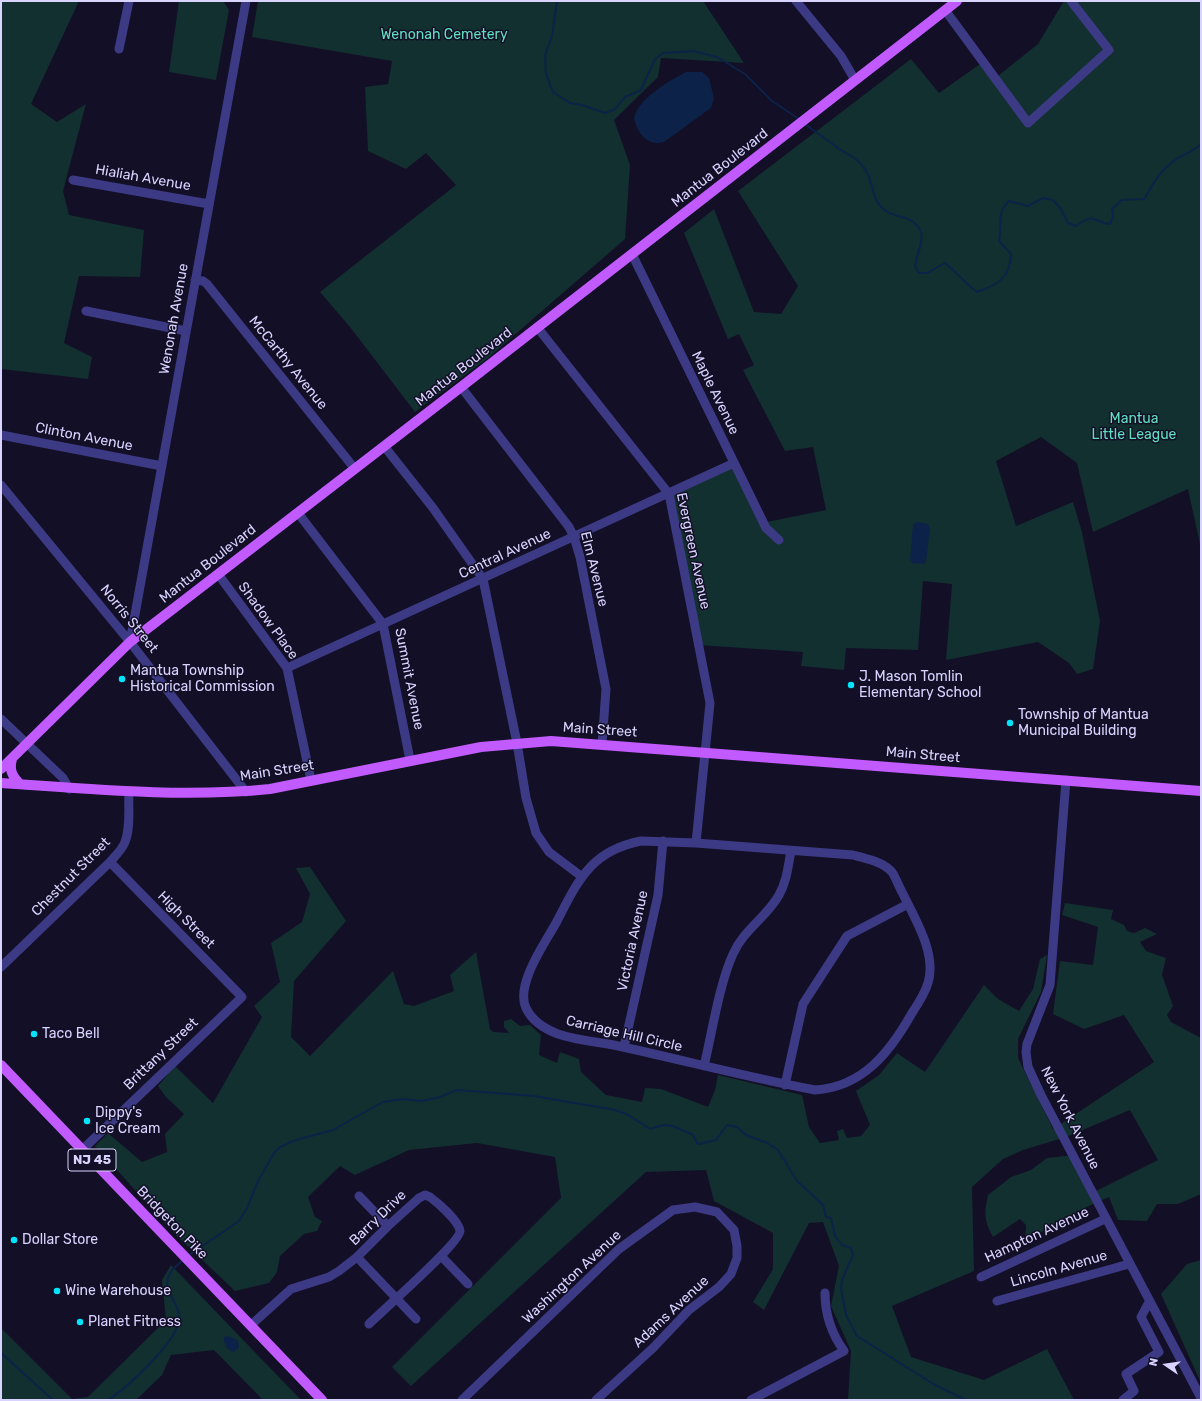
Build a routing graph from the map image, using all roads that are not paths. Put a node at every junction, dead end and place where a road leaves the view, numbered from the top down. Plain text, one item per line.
1 (129, 1) edge
2 (246, 1) edge
3 (796, 1) edge
4 (957, 1) edge
5 (1071, 1) edge
6 (945, 10) junction
7 (119, 50) dead end
8 (855, 80) junction
9 (73, 180) dead end
10 (209, 204) junction
11 (632, 254) junction
12 (195, 280) junction
13 (86, 311) dead end
14 (537, 327) junction
15 (186, 331) junction
16 (461, 387) junction
17 (1, 435) edge
18 (387, 450) junction
19 (734, 463) junction
20 (162, 466) junction
21 (355, 469) junction
22 (1, 485) edge
23 (669, 494) junction
24 (298, 513) junction
25 (574, 537) junction
26 (779, 540) dead end
27 (218, 574) junction
28 (483, 579) junction
29 (383, 624) junction
30 (130, 642) junction
31 (287, 668) junction
32 (1, 720) edge
33 (517, 743) junction
34 (27, 744) junction
35 (602, 744) junction
36 (706, 752) junction
37 (12, 759) junction
38 (410, 760) junction
39 (1, 769) edge
40 (310, 780) junction
41 (1066, 780) junction
42 (1, 783) edge
43 (20, 784) junction
44 (69, 789) junction
45 (129, 791) junction
46 (1201, 791) edge
47 (246, 792) junction
48 (663, 841) junction
49 (696, 843) junction
50 (791, 851) junction
51 (110, 862) junction
52 (581, 876) junction
53 (908, 904) junction
54 (1, 967) edge
55 (242, 997) joint
56 (624, 1047) junction
57 (1, 1066) edge
58 (704, 1066) junction
59 (785, 1085) junction
60 (82, 1150) junction
61 (359, 1196) dead end
62 (1105, 1219) junction
63 (388, 1226) junction
64 (734, 1230) joint
65 (441, 1256) junction
66 (357, 1257) junction
67 (1129, 1264) junction
68 (981, 1276) dead end
69 (468, 1284) dead end
70 (825, 1293) dead end
71 (396, 1298) junction
72 (997, 1301) dead end
73 (1149, 1302) junction
74 (416, 1320) dead end
75 (369, 1324) dead end
76 (251, 1325) junction
77 (1201, 1398) edge
78 (322, 1400) edge
79 (462, 1400) edge
80 (596, 1400) edge
81 (751, 1400) edge
82 (1123, 1400) edge

1 - 7 street
2 - 10 street, Wenonah Avenue
3 - 8 street
4 - 6 main road, Mantua Boulevard
5 - 6 street
6 - 8 main road, Mantua Boulevard
8 - 11 main road, Mantua Boulevard
9 - 10 street, Hialiah Avenue
10 - 12 street, Wenonah Avenue
11 - 14 main road, Mantua Boulevard
11 - 19 street, Maple Avenue
12 - 15 street, Wenonah Avenue
12 - 21 street, McCarthy Avenue
13 - 15 street
14 - 16 main road, Mantua Boulevard
14 - 23 street, Evergreen Avenue
15 - 20 street, Wenonah Avenue
16 - 18 main road, Mantua Boulevard
16 - 25 street, Elm Avenue
17 - 20 street, Clinton Avenue
18 - 21 main road, Mantua Boulevard
18 - 28 street
19 - 23 street, Central Avenue
19 - 26 street, Maple Avenue
20 - 30 street, Wenonah Avenue
21 - 24 main road, Mantua Boulevard
22 - 30 street, Norris Street
23 - 25 street, Central Avenue
23 - 36 street, Evergreen Avenue
24 - 27 main road, Mantua Boulevard
24 - 29 street, Summit Avenue
25 - 28 street, Central Avenue
25 - 35 street, Elm Avenue
27 - 30 main road, Mantua Boulevard
27 - 31 street, Shadow Place
28 - 29 street, Central Avenue
28 - 33 street
29 - 31 street, Central Avenue
29 - 38 street, Summit Avenue
30 - 34 main road, Mantua Boulevard
30 - 47 street, Norris Street
31 - 40 street, Shadow Place
32 - 34 street
33 - 35 main road, Main Street
33 - 38 main road, Main Street
33 - 52 street
34 - 37 main road, Mantua Boulevard
34 - 44 street
35 - 36 main road, Main Street
36 - 41 main road, Main Street
36 - 49 street, Evergreen Avenue
37 - 39 main road, Mantua Boulevard
37 - 43 main road
38 - 40 main road, Main Street
40 - 47 main road, Main Street
41 - 46 main road, Main Street
41 - 62 street, New York Avenue
42 - 43 main road, Main Street
43 - 44 main road, Main Street
44 - 45 main road, Main Street
45 - 47 main road, Main Street
45 - 51 street, Chestnut Street
48 - 49 street, Carriage Hill Circle
48 - 52 street, Carriage Hill Circle
48 - 56 street, Victoria Avenue
49 - 50 street, Carriage Hill Circle
50 - 53 street, Carriage Hill Circle
50 - 58 street
51 - 54 street, Chestnut Street
51 - 55 street, High Street
52 - 56 street, Carriage Hill Circle
53 - 59 street
53 - 59 street, Carriage Hill Circle
55 - 60 street, Brittany Street
56 - 58 street, Carriage Hill Circle
57 - 60 main road, Bridgeton Pike / NJ 45
58 - 59 street, Carriage Hill Circle
60 - 76 main road, Bridgeton Pike / NJ 45
61 - 63 street
62 - 67 street, New York Avenue
62 - 68 street, Hampton Avenue
63 - 65 street, Barry Drive
63 - 66 street, Barry Drive
64 - 79 street, Washington Avenue
64 - 80 street, Adams Avenue
65 - 69 street
65 - 71 street, Barry Drive
66 - 71 street
66 - 76 street, Barry Drive
67 - 72 street, Lincoln Avenue
67 - 73 street, New York Avenue
70 - 81 street
71 - 74 street
71 - 75 street, Barry Drive
73 - 77 street, New York Avenue
73 - 82 street
76 - 78 main road, Bridgeton Pike / NJ 45

